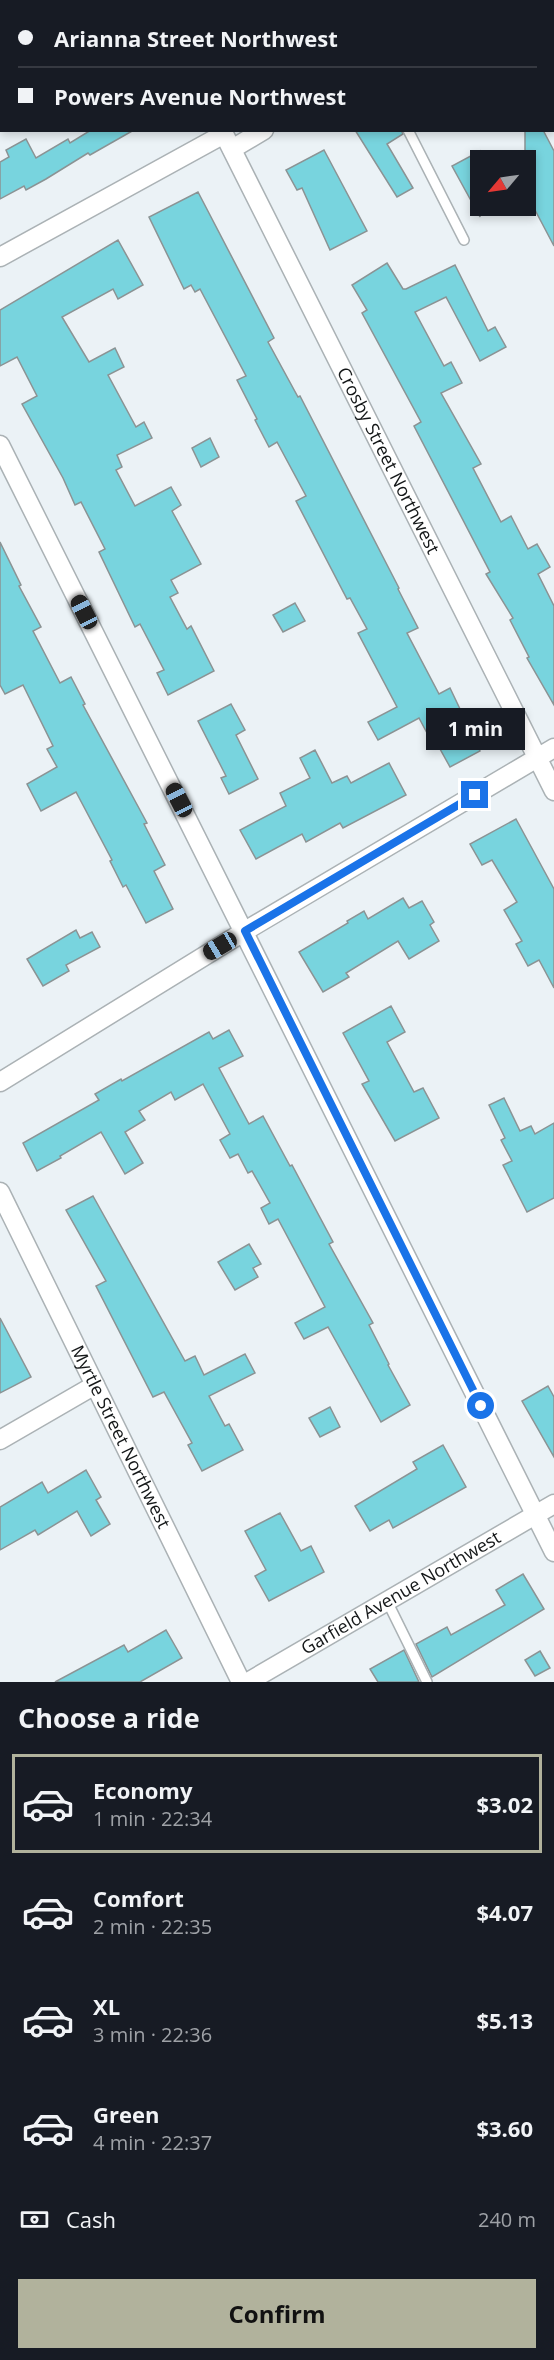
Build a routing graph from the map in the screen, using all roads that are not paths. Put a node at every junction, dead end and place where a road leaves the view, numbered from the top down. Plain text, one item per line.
1 (254, 132) edge
2 (409, 132) edge
3 (226, 138) edge
4 (464, 240) dead end
5 (0, 257) edge
6 (0, 445) edge
7 (554, 748) edge
8 (537, 758) junction
9 (554, 791) edge
10 (245, 931) junction
11 (0, 1082) edge
12 (0, 1192) edge
13 (95, 1385) junction
14 (0, 1440) edge
15 (554, 1504) edge
16 (535, 1515) junction
17 (554, 1552) edge
18 (387, 1601) junction
19 (241, 1682) edge
20 (248, 1682) edge
21 (427, 1682) edge

1 - 3 street
2 - 4 lane
3 - 5 street
3 - 8 street, Crosby Street Northwest
6 - 10 street
7 - 8 street
8 - 9 street, Crosby Street Northwest
8 - 10 street
10 - 11 street
10 - 16 street
12 - 13 street, Myrtle Street Northwest
13 - 14 street
13 - 19 street, Myrtle Street Northwest
15 - 16 street, Garfield Avenue Northwest
16 - 17 street
16 - 18 street, Garfield Avenue Northwest
18 - 20 street, Garfield Avenue Northwest
18 - 21 lane

